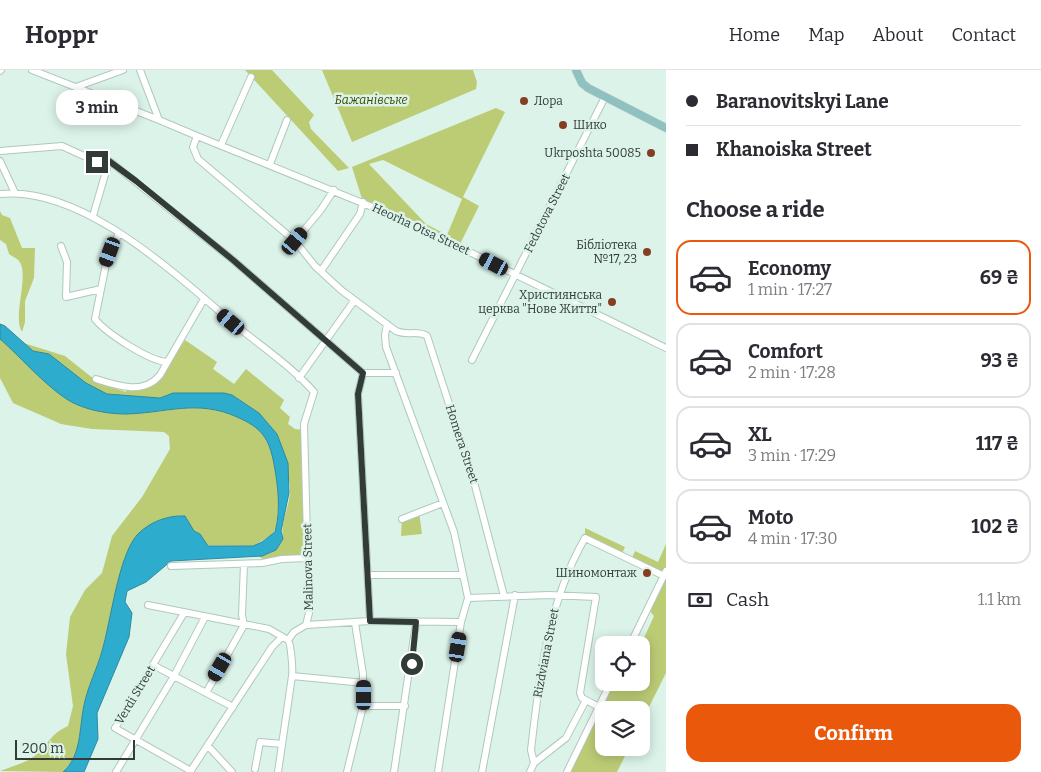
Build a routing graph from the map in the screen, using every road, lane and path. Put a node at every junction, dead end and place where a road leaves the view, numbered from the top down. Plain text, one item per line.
1 (32, 70) edge
2 (123, 70) edge
3 (140, 70) edge
4 (576, 70) edge
5 (251, 77) dead end
6 (76, 87) junction
7 (605, 97) junction
8 (159, 120) junction
9 (287, 120) dead end
10 (666, 128) edge
11 (197, 136) junction
12 (221, 145) junction
13 (0, 151) edge
14 (0, 161) edge
15 (109, 161) junction
16 (270, 164) junction
17 (334, 190) junction
18 (16, 193) junction
19 (0, 194) edge
20 (363, 202) junction
21 (93, 216) junction
22 (119, 233) junction
23 (295, 241) junction
24 (61, 246) dead end
25 (321, 271) junction
26 (516, 275) junction
27 (101, 289) junction
28 (204, 299) junction
29 (354, 301) junction
30 (387, 324) junction
31 (325, 339) junction
32 (666, 348) edge
33 (472, 360) dead end
34 (167, 362) junction
35 (363, 373) junction
36 (396, 373) junction
37 (299, 378) junction
38 (96, 379) dead end
39 (442, 504) junction
40 (402, 519) dead end
41 (307, 558) junction
42 (244, 564) junction
43 (171, 566) dead end
44 (665, 574) edge
45 (462, 575) junction
46 (368, 576) junction
47 (515, 595) junction
48 (557, 595) junction
49 (504, 596) junction
50 (468, 598) junction
51 (148, 604) dead end
52 (184, 613) junction
53 (205, 617) junction
54 (370, 621) junction
55 (416, 622) junction
56 (462, 622) junction
57 (355, 623) junction
58 (244, 624) junction
59 (306, 625) junction
60 (634, 636) edge
61 (285, 638) junction
62 (153, 665) junction
63 (174, 676) junction
64 (292, 676) junction
65 (364, 684) junction
66 (206, 693) junction
67 (586, 700) junction
68 (595, 705) edge
69 (364, 706) junction
70 (405, 706) junction
71 (233, 707) junction
72 (595, 715) edge
73 (135, 739) junction
74 (282, 744) junction
75 (208, 746) junction
76 (534, 763) junction
77 (255, 769) dead end
78 (116, 772) edge
79 (190, 772) edge
80 (232, 772) edge
81 (278, 772) edge
82 (347, 772) edge
83 (394, 772) edge
84 (438, 772) edge
85 (482, 772) edge
86 (530, 772) edge
87 (567, 772) edge

1 - 6 street, Heorha Otsa Street
2 - 6 street
3 - 8 street
4 - 7 main road
5 - 12 street
6 - 8 street, Heorha Otsa Street
7 - 10 main road
7 - 26 street, Fedotova Street
8 - 11 street, Heorha Otsa Street
9 - 16 street
11 - 12 street, Heorha Otsa Street
11 - 23 street
12 - 16 street, Heorha Otsa Street
13 - 15 street
14 - 18 street
15 - 21 street
15 - 31 street
16 - 17 street, Heorha Otsa Street
17 - 20 street, Heorha Otsa Street
17 - 23 street
18 - 19 street
18 - 21 street
20 - 25 street
20 - 26 street, Heorha Otsa Street
21 - 22 street
22 - 27 street
22 - 28 street
23 - 25 street
24 - 27 street
25 - 29 street
26 - 32 street, Heorha Otsa Street
26 - 33 street, Fedotova Street
27 - 34 street
28 - 34 street
28 - 37 street
29 - 30 street
29 - 31 street
30 - 36 street
30 - 49 street, Homera Street
31 - 35 street
31 - 37 street
34 - 38 street
35 - 36 street
35 - 46 street
36 - 39 street
37 - 41 street, Malinova Street
39 - 40 street
39 - 45 street
41 - 42 street
41 - 59 street, Malinova Street
42 - 43 street
42 - 58 street
44 - 48 street, Rizdviana Street
44 - 60 street
45 - 46 street
45 - 50 street
46 - 54 street
47 - 48 street
47 - 49 street
47 - 85 street
48 - 67 street
48 - 76 street, Rizdviana Street
49 - 50 street
50 - 56 street
51 - 52 street
52 - 53 street
52 - 62 street, Verdi Street
53 - 58 street
53 - 63 street
54 - 55 street
54 - 57 street
55 - 56 street
55 - 70 street
56 - 84 street
57 - 59 street
57 - 65 street
58 - 61 street
58 - 66 street
59 - 61 street, Malinova Street
61 - 64 street
61 - 71 street, Malinova Street
62 - 63 street
62 - 73 street, Verdi Street
63 - 66 street
63 - 73 street
64 - 65 street
64 - 74 street
65 - 69 street
66 - 71 street
67 - 68 street
67 - 76 street
69 - 70 street
69 - 82 street
70 - 83 street
71 - 75 street, Malinova Street
72 - 87 street
73 - 78 street
73 - 79 street, Verdi Street
74 - 77 street
74 - 81 street
75 - 79 street, Malinova Street
75 - 80 street
76 - 86 street, Rizdviana Street

